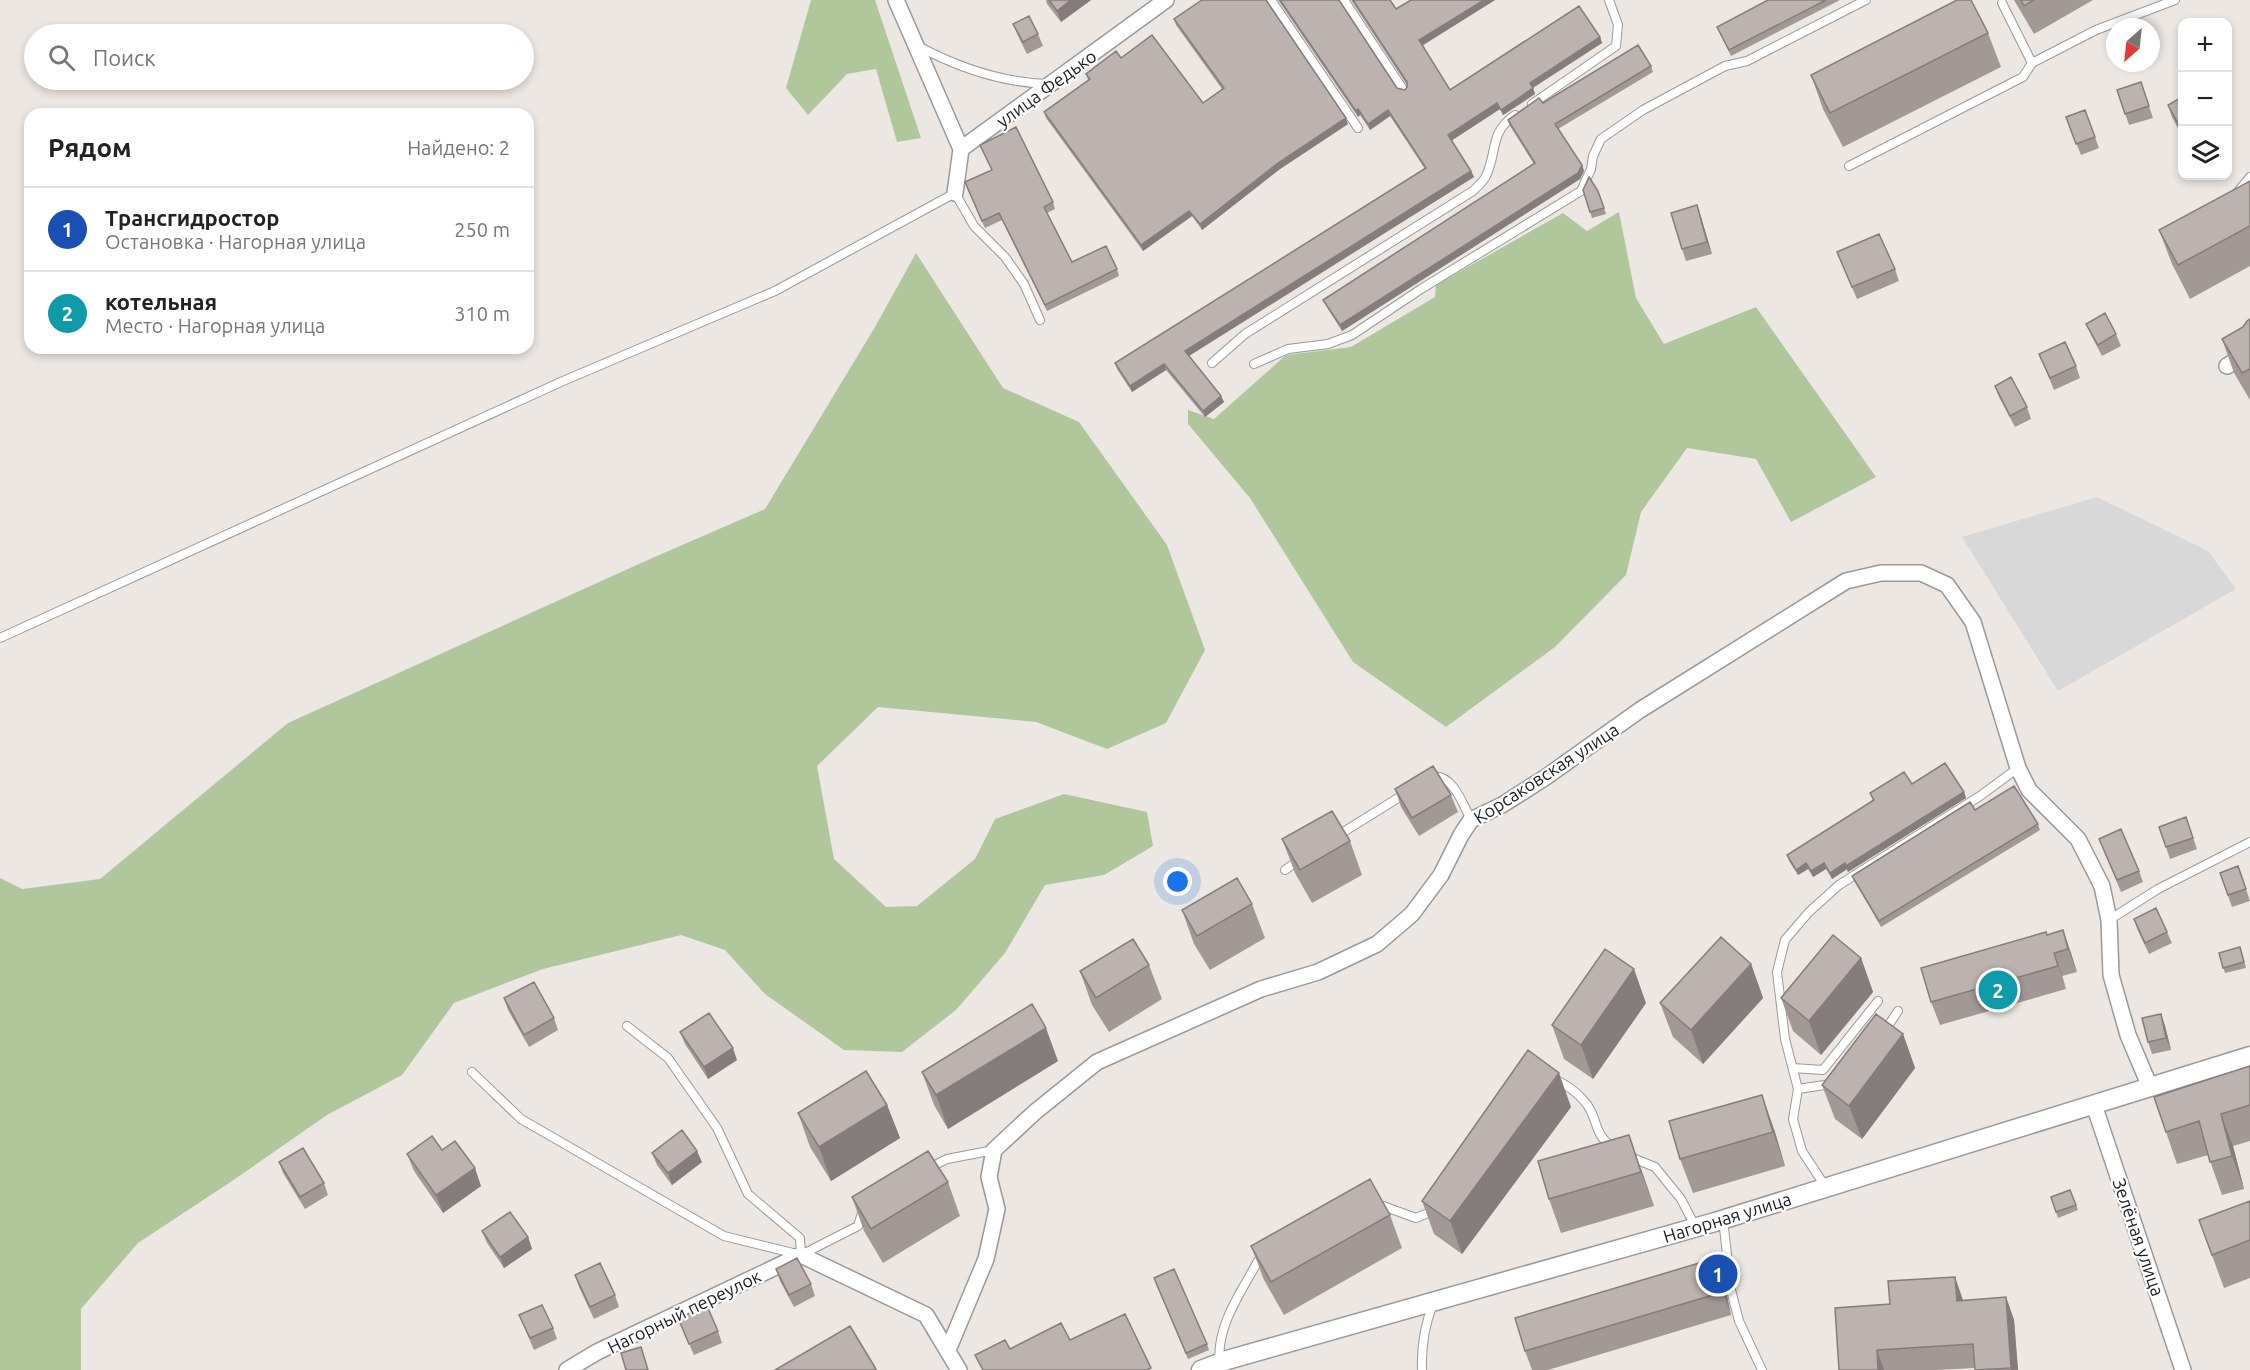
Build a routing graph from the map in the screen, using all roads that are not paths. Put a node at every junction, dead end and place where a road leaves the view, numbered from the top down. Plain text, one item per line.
1 (896, 0) edge
2 (1166, 0) edge
3 (1270, 0) edge
4 (1344, 0) edge
5 (1609, 0) edge
6 (1866, 0) edge
7 (2175, 0) edge
8 (2002, 3) dead end
9 (915, 44) junction
10 (2032, 63) junction
11 (1051, 84) junction
12 (1404, 91) edge
13 (1358, 128) dead end
14 (961, 149) junction
15 (1849, 166) dead end
16 (2250, 177) edge
17 (955, 193) junction
18 (2229, 206) edge
19 (1040, 320) dead end
20 (2250, 352) edge
21 (1212, 363) dead end
22 (1254, 364) dead end
23 (2227, 366) edge
24 (0, 638) edge
25 (2018, 768) junction
26 (1422, 782) edge
27 (1413, 789) edge
28 (1472, 820) junction
29 (1334, 838) edge
30 (2250, 842) edge
31 (1304, 857) edge
32 (1285, 870) edge
33 (2109, 920) junction
34 (1878, 1001) dead end
35 (1898, 1011) dead end
36 (627, 1026) dead end
37 (1880, 1038) edge
38 (2250, 1056) edge
39 (1793, 1068) junction
40 (472, 1072) dead end
41 (1547, 1076) edge
42 (1846, 1083) edge
43 (2150, 1087) junction
44 (1798, 1089) junction
45 (2094, 1105) junction
46 (994, 1150) junction
47 (1618, 1150) edge
48 (1626, 1155) edge
49 (916, 1175) edge
50 (1825, 1188) junction
51 (1441, 1201) edge
52 (865, 1203) edge
53 (1362, 1209) edge
54 (1723, 1219) junction
55 (1696, 1227) junction
56 (801, 1255) junction
57 (1269, 1256) edge
58 (1434, 1302) junction
59 (948, 1350) junction
60 (1220, 1367) edge
61 (567, 1370) edge
62 (959, 1370) edge
63 (1202, 1370) edge
64 (1422, 1370) edge
65 (1762, 1370) edge
66 (2184, 1370) edge

1 - 9 street
2 - 11 street, улица Федько
3 - 13 lane
4 - 12 lane
5 - 21 lane
6 - 22 lane
7 - 10 lane
8 - 10 lane
9 - 11 lane
9 - 14 street
10 - 15 lane
11 - 14 street, улица Федько
14 - 17 street
16 - 18 lane
17 - 19 lane
17 - 24 lane
20 - 23 street
25 - 28 street, Корсаковская улица
25 - 33 street
25 - 39 lane
26 - 28 lane
27 - 29 lane
28 - 46 street, Корсаковская улица
30 - 33 lane
31 - 32 lane
33 - 43 street
34 - 39 lane
35 - 37 lane
36 - 56 lane
38 - 43 street, Нагорная улица
39 - 44 lane
40 - 56 lane
41 - 47 lane
42 - 44 lane
43 - 45 street, Нагорная улица
44 - 50 lane
45 - 50 street, Нагорная улица
45 - 66 street, Зелёная улица
46 - 49 lane
46 - 59 street
48 - 55 lane
50 - 54 street, Нагорная улица
51 - 53 lane
52 - 56 lane
54 - 55 street, Нагорная улица
54 - 65 lane
55 - 58 street, Нагорная улица
56 - 59 street
56 - 61 street, Нагорный переулок
57 - 60 lane
58 - 60 street, Нагорная улица
58 - 64 lane
59 - 62 street
60 - 63 street, Нагорная улица

